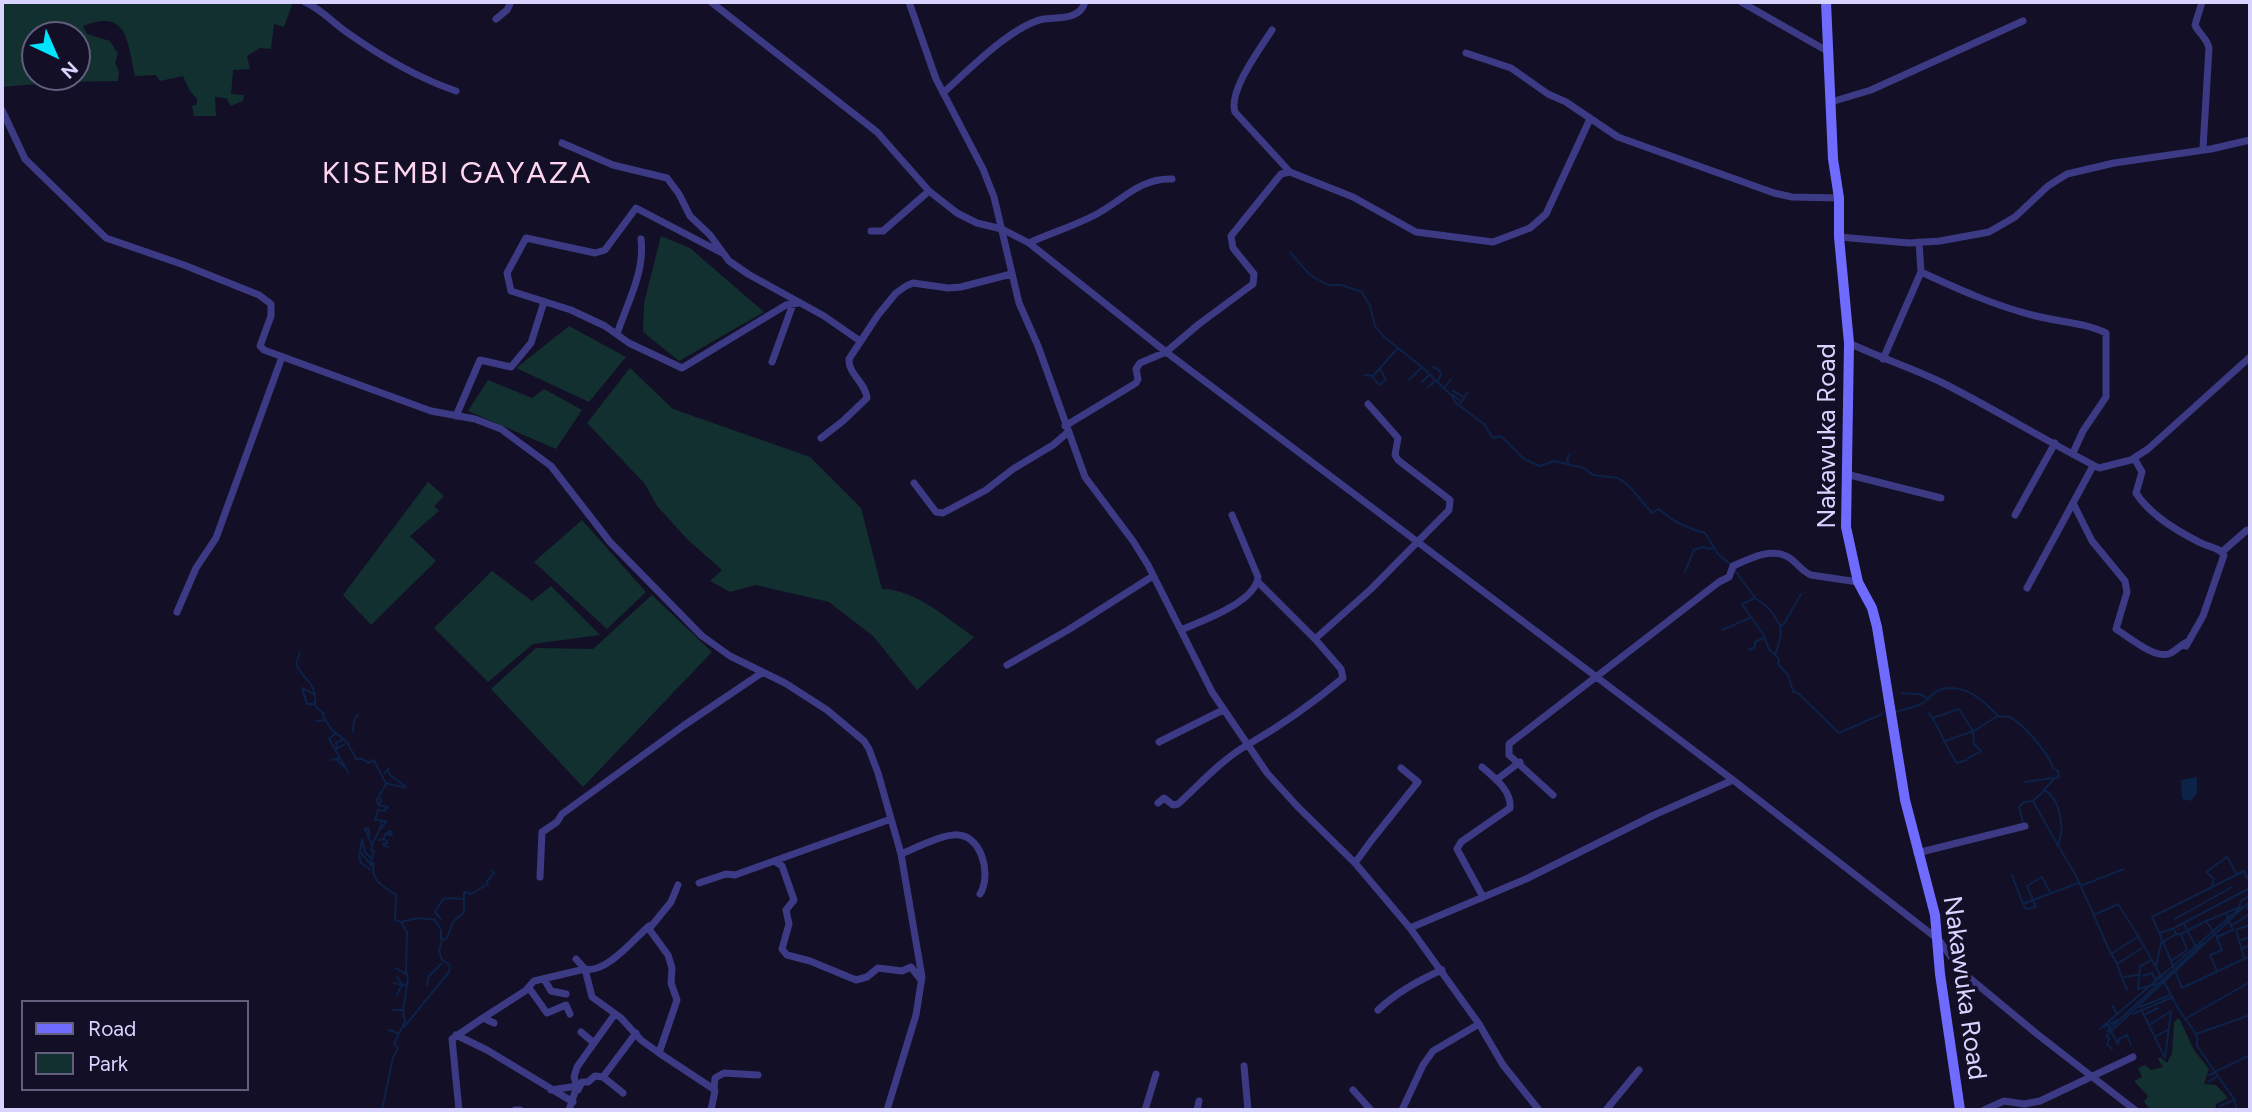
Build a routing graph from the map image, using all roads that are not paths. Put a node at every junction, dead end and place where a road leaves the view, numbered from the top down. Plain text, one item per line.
1 (305, 2) edge
2 (510, 2) edge
3 (711, 2) edge
4 (909, 2) edge
5 (1085, 2) edge
6 (1741, 2) edge
7 (1826, 2) edge
8 (2202, 2) edge
9 (496, 19) dead end
10 (2023, 21) dead end
11 (1272, 30) dead end
12 (1829, 52) junction
13 (1466, 53) dead end
14 (456, 91) dead end
15 (943, 93) junction
16 (1831, 102) junction
17 (2, 110) edge
18 (1590, 119) junction
19 (2250, 140) edge
20 (562, 142) dead end
21 (2203, 148) junction
22 (1290, 172) junction
23 (1172, 179) dead end
24 (929, 191) junction
25 (1839, 198) junction
26 (1002, 229) junction
27 (872, 231) dead end
28 (1839, 237) junction
29 (641, 239) dead end
30 (1919, 242) junction
31 (1029, 243) junction
32 (724, 254) junction
33 (1921, 272) junction
34 (1011, 274) junction
35 (544, 302) junction
36 (796, 304) junction
37 (617, 334) junction
38 (860, 341) junction
39 (1849, 342) junction
40 (1166, 352) junction
41 (282, 357) junction
42 (2250, 357) edge
43 (1883, 359) junction
44 (772, 362) dead end
45 (1368, 404) dead end
46 (456, 416) junction
47 (1066, 429) junction
48 (821, 438) dead end
49 (2056, 443) junction
50 (2073, 453) junction
51 (2134, 458) junction
52 (2093, 466) junction
53 (1846, 474) junction
54 (914, 483) dead end
55 (1941, 498) dead end
56 (2073, 503) junction
57 (1232, 515) dead end
58 (2015, 515) dead end
59 (2250, 531) edge
60 (1418, 541) junction
61 (2222, 551) junction
62 (1153, 576) junction
63 (1258, 582) junction
64 (1858, 582) junction
65 (2027, 588) dead end
66 (177, 612) dead end
67 (1181, 630) junction
68 (1315, 639) junction
69 (1007, 665) dead end
70 (763, 672) junction
71 (1596, 676) junction
72 (1223, 710) junction
73 (1159, 742) dead end
74 (1248, 744) junction
75 (1520, 762) junction
76 (1482, 767) dead end
77 (1401, 768) dead end
78 (1496, 780) junction
79 (1733, 780) junction
80 (1553, 795) dead end
81 (1158, 803) dead end
82 (891, 820) junction
83 (2025, 827) dead end
84 (1917, 853) junction
85 (901, 855) junction
86 (776, 862) junction
87 (1355, 863) junction
88 (540, 877) dead end
89 (699, 883) dead end
90 (678, 885) dead end
91 (980, 894) dead end
92 (1483, 897) junction
93 (649, 926) junction
94 (1410, 928) junction
95 (1939, 940) junction
96 (576, 959) dead end
97 (920, 965) junction
98 (911, 967) junction
99 (585, 970) junction
100 (1441, 970) junction
101 (544, 979) junction
102 (922, 980) junction
103 (529, 988) junction
104 (566, 994) dead end
105 (1378, 1010) dead end
106 (570, 1014) dead end
107 (615, 1014) junction
108 (483, 1018) junction
109 (494, 1023) dead end
110 (1479, 1024) junction
111 (581, 1032) dead end
112 (636, 1033) junction
113 (456, 1035) junction
114 (594, 1043) junction
115 (659, 1053) junction
116 (2133, 1057) dead end
117 (1244, 1066) dead end
118 (1639, 1070) dead end
119 (1156, 1074) dead end
120 (758, 1075) dead end
121 (603, 1077) junction
122 (2092, 1078) junction
123 (576, 1087) junction
124 (551, 1090) junction
125 (714, 1090) junction
126 (1353, 1090) dead end
127 (624, 1093) dead end
128 (1199, 1101) dead end
129 (571, 1106) edge
130 (459, 1110) edge
131 (711, 1110) edge
132 (887, 1110) edge
133 (1144, 1110) edge
134 (1197, 1110) edge
135 (1248, 1110) edge
136 (1371, 1110) edge
137 (1402, 1110) edge
138 (1539, 1110) edge
139 (1606, 1110) edge
140 (1960, 1110) edge
141 (1984, 1110) edge
142 (2135, 1110) edge

1 - 14 street
2 - 9 street
3 - 24 street
4 - 15 street
5 - 15 street
6 - 12 street
7 - 12 main road, Nakawuka Road
8 - 21 street
10 - 16 street
11 - 22 street
12 - 16 main road, Nakawuka Road
13 - 18 street
15 - 26 street
16 - 25 main road, Nakawuka Road
17 - 41 street
18 - 22 street
18 - 25 street
19 - 21 street
20 - 32 street
21 - 30 street
22 - 40 street
23 - 31 street
24 - 26 street
24 - 27 street
25 - 28 main road, Nakawuka Road
26 - 31 street
26 - 34 street
28 - 30 street
28 - 39 main road, Nakawuka Road
29 - 37 street
30 - 33 street
31 - 40 street
32 - 35 street
32 - 36 street
33 - 43 street
33 - 50 street
34 - 38 street
34 - 47 street
35 - 37 street
35 - 46 street
36 - 37 street
36 - 38 street
36 - 44 street
38 - 48 street
39 - 43 street
39 - 53 main road, Nakawuka Road
40 - 47 street
40 - 60 street
41 - 46 street
41 - 66 street
42 - 51 street
43 - 49 street
45 - 60 street
46 - 70 street
47 - 54 street
47 - 62 street
49 - 50 street
49 - 58 street
50 - 52 street
51 - 52 street
51 - 61 street
52 - 56 street
53 - 55 street
53 - 64 main road, Nakawuka Road
56 - 61 street
56 - 65 street
57 - 63 street
59 - 61 street
60 - 68 street
60 - 71 street
62 - 67 street
62 - 69 street
63 - 67 street
63 - 68 street
64 - 71 street
64 - 84 main road, Nakawuka Road
67 - 72 street
68 - 74 street
70 - 82 street
70 - 88 street
71 - 75 street
71 - 79 street
72 - 73 street
72 - 74 street
74 - 81 street
74 - 87 street
75 - 78 street
75 - 80 street
76 - 78 street
77 - 87 street
78 - 92 street
79 - 92 street
79 - 95 street
82 - 85 street
82 - 86 street
83 - 84 street
84 - 95 main road, Nakawuka Road
85 - 91 street
85 - 97 street
86 - 89 street
86 - 98 street
87 - 94 street
90 - 93 street
92 - 94 street
93 - 99 street
93 - 115 street
94 - 100 street
95 - 122 street
95 - 140 main road, Nakawuka Road
96 - 99 street
97 - 98 street
97 - 102 street
98 - 102 street
99 - 101 street
99 - 107 street
100 - 105 street
100 - 110 street
101 - 103 street
101 - 104 street
102 - 132 street
103 - 106 street
103 - 108 street
107 - 112 street
107 - 114 street
108 - 109 street
108 - 113 street
110 - 137 street
110 - 138 street
111 - 114 street
112 - 115 street
112 - 121 street
113 - 124 street
113 - 130 street
114 - 123 street
115 - 125 street
116 - 122 street
117 - 135 street
118 - 139 street
119 - 133 street
120 - 125 street
121 - 123 street
121 - 127 street
122 - 141 street
122 - 142 street
123 - 124 street
123 - 129 street
124 - 129 street
125 - 131 street
126 - 136 street
128 - 134 street

